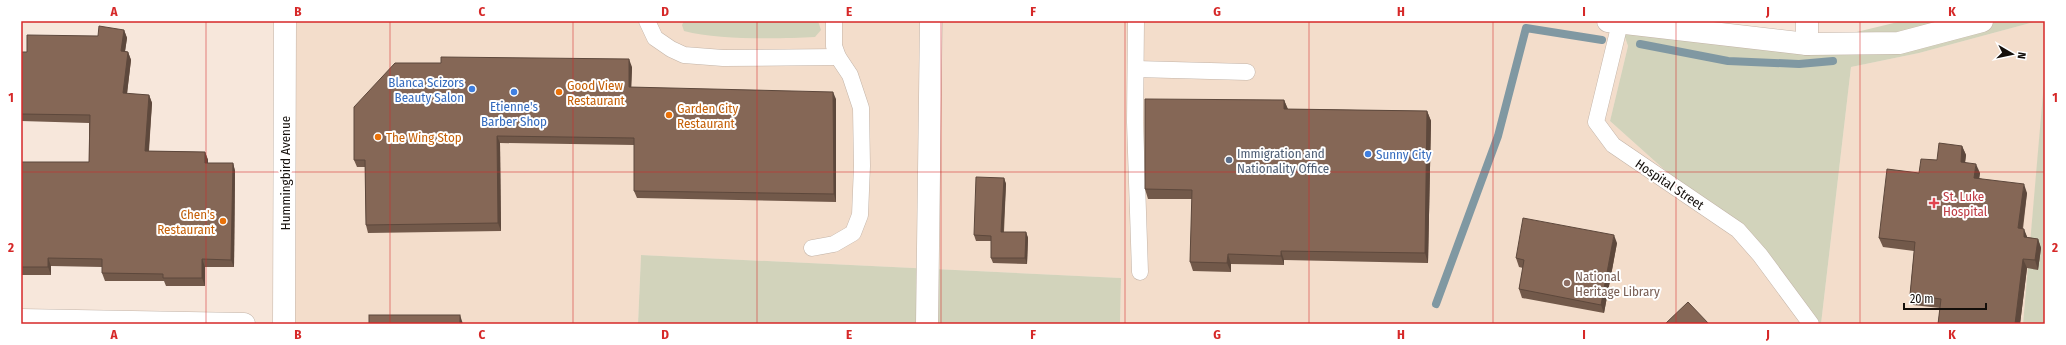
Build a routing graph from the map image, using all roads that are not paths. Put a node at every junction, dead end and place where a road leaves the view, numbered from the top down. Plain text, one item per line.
1 (285, 21) edge
2 (647, 21) edge
3 (834, 21) edge
4 (931, 21) edge
5 (1136, 21) edge
6 (1807, 21) edge
7 (1982, 21) edge
8 (1614, 22) edge
9 (1807, 44) junction
10 (838, 57) junction
11 (1136, 69) junction
12 (1247, 72) dead end
13 (812, 248) dead end
14 (1140, 272) dead end
15 (21, 320) edge
16 (244, 324) edge
17 (278, 324) edge
18 (284, 324) edge
19 (927, 324) edge
20 (1811, 324) edge

1 - 18 street, Hummingbird Avenue
2 - 10 lane
3 - 10 lane
4 - 19 street
5 - 11 lane
6 - 9 street
7 - 9 street
8 - 9 street
8 - 20 lane, Hospital Street
10 - 13 lane
11 - 12 lane
11 - 14 lane
15 - 16 street
17 - 18 street

